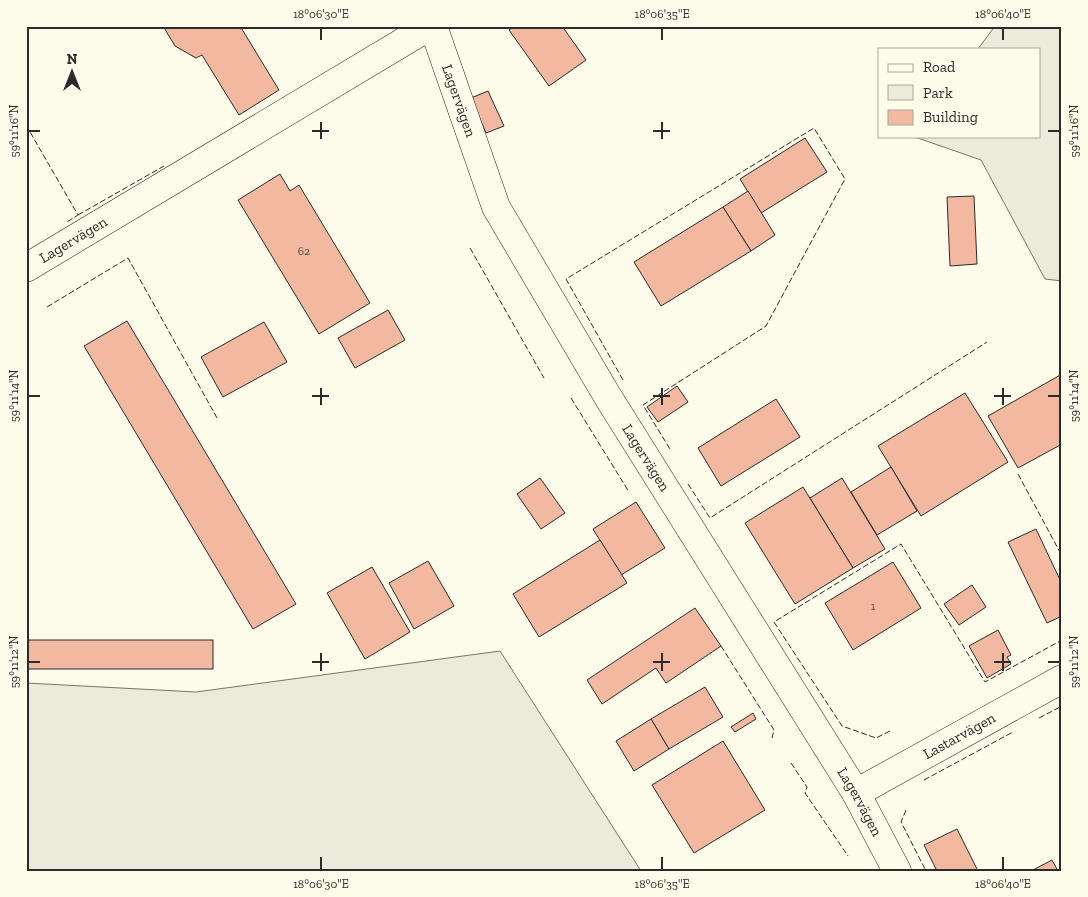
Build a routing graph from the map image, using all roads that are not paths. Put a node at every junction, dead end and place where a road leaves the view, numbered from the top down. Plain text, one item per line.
1 (432, 26) edge
2 (26, 268) edge
3 (1062, 679) edge
4 (856, 793) junction
5 (897, 871) edge

1 - 2 street, Lagervägen
1 - 4 street, Lagervägen
3 - 4 street, Lastarvägen
4 - 5 street, Lagervägen

